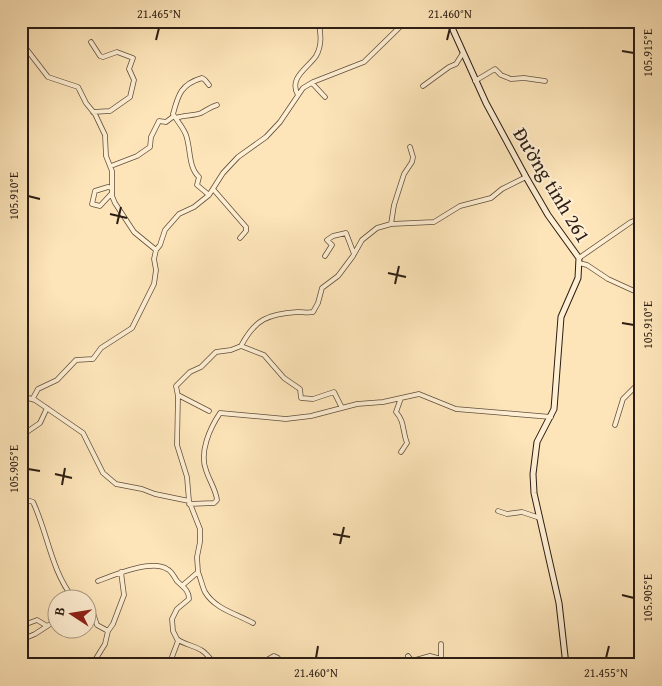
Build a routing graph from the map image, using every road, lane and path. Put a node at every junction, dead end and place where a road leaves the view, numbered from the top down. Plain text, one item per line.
1 (318, 21) edge
2 (406, 21) edge
3 (449, 21) edge
4 (630, 21) edge
5 (641, 24) edge
6 (21, 42) edge
7 (91, 42) dead end
8 (463, 54) junction
9 (476, 81) junction
10 (544, 81) dead end
11 (312, 83) junction
12 (209, 85) dead end
13 (422, 86) dead end
14 (298, 95) junction
15 (325, 97) dead end
16 (217, 105) dead end
17 (93, 112) junction
18 (175, 117) junction
19 (410, 147) dead end
20 (111, 166) junction
21 (526, 177) junction
22 (213, 189) junction
23 (112, 190) junction
24 (208, 196) junction
25 (641, 218) edge
26 (390, 224) junction
27 (240, 238) dead end
28 (156, 250) junction
29 (354, 254) junction
30 (325, 256) dead end
31 (579, 260) junction
32 (641, 294) edge
33 (241, 346) junction
34 (641, 381) edge
35 (178, 395) junction
36 (21, 396) edge
37 (32, 398) junction
38 (401, 398) junction
39 (47, 408) junction
40 (342, 408) junction
41 (210, 411) dead end
42 (551, 417) junction
43 (615, 425) dead end
44 (21, 436) edge
45 (402, 452) dead end
46 (21, 498) edge
47 (189, 502) junction
48 (498, 511) dead end
49 (540, 518) junction
50 (121, 572) junction
51 (198, 572) junction
52 (98, 581) dead end
53 (183, 584) junction
54 (66, 588) edge
55 (252, 623) dead end
56 (21, 626) edge
57 (47, 626) joint
58 (98, 626) edge
59 (108, 632) junction
60 (177, 639) junction
61 (21, 640) edge
62 (440, 644) dead end
63 (408, 656) dead end
64 (441, 659) junction
65 (641, 662) edge
66 (92, 665) edge
67 (169, 665) edge
68 (217, 665) edge
69 (256, 665) edge
70 (283, 665) edge
71 (441, 665) edge
72 (566, 665) edge
73 (638, 665) edge

1 - 14 street
2 - 11 street
3 - 8 main road, Đường tỉnh 261
4 - 5 street
6 - 17 street
7 - 17 street
8 - 9 main road, Đường tỉnh 261
8 - 13 street
9 - 10 street
9 - 21 main road, Đường tỉnh 261
11 - 14 street
11 - 15 street
12 - 18 street
14 - 22 street
16 - 18 street
17 - 20 street
18 - 20 street
18 - 24 street
19 - 26 street
20 - 23 street
21 - 26 street
21 - 31 main road, Đường tỉnh 261
22 - 24 street
22 - 27 street
23 - 23 street
23 - 28 street
24 - 28 street
25 - 31 street
26 - 29 street
28 - 37 street
29 - 30 street
29 - 33 street
31 - 32 street
31 - 42 main road, Đường tỉnh 261
33 - 35 street
33 - 40 street
34 - 43 street
35 - 41 street
35 - 47 street
36 - 37 street
37 - 39 street
38 - 40 street
38 - 42 street
38 - 45 street
39 - 44 street
39 - 47 street
40 - 47 street
42 - 49 main road, Đường tỉnh 261
46 - 54 street
47 - 51 street
48 - 49 street
49 - 72 main road, Đường tỉnh 261
50 - 52 street
50 - 53 street
50 - 59 street
51 - 53 street
51 - 55 street
53 - 60 street
56 - 57 street
57 - 61 street
58 - 59 street
59 - 66 street
60 - 67 street
60 - 68 street
62 - 64 street
63 - 64 street
64 - 71 street
65 - 73 street
69 - 70 street

